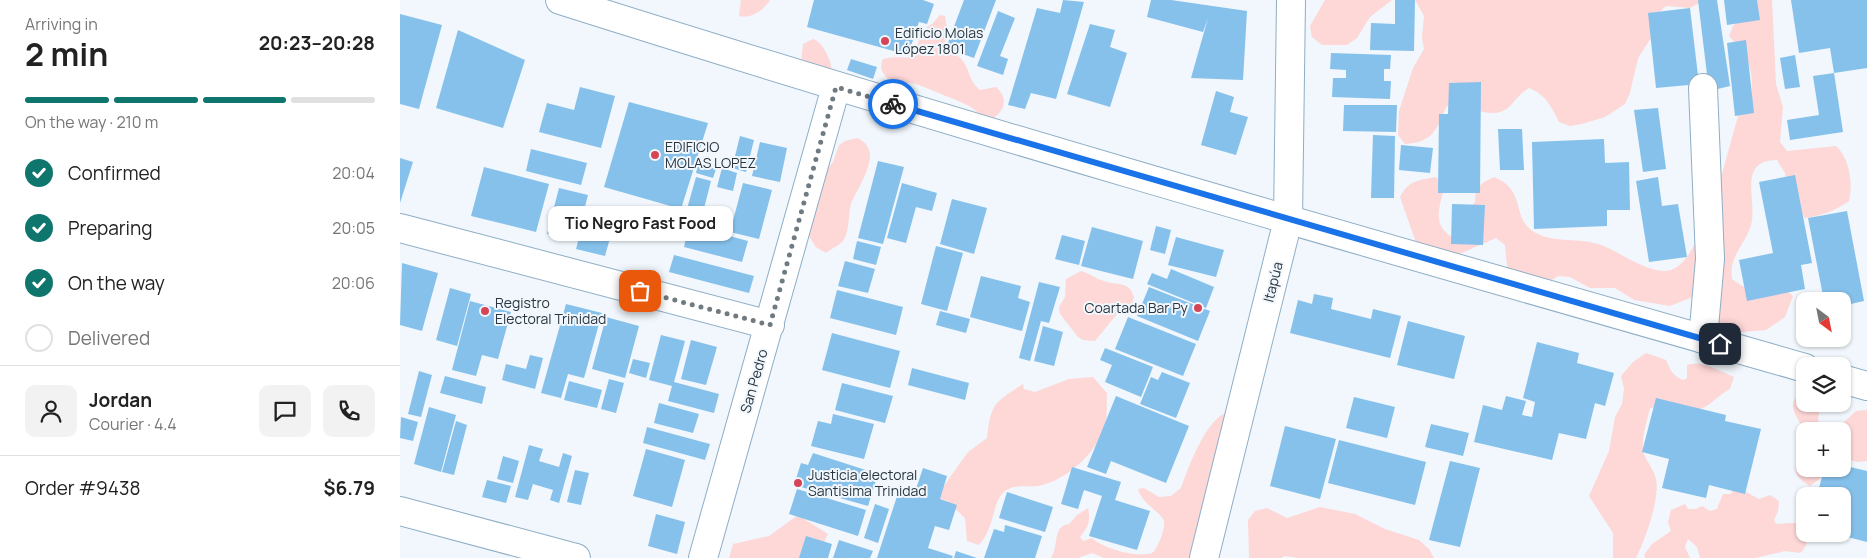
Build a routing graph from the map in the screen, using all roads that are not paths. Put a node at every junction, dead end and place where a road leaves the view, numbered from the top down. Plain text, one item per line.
1 (560, 0) edge
2 (1291, 3) edge
3 (836, 87) junction
4 (1703, 88) dead end
5 (1288, 220) junction
6 (400, 228) edge
7 (770, 325) junction
8 (1703, 339) junction
9 (1796, 365) edge
10 (1851, 382) edge
11 (1867, 386) edge
12 (400, 511) edge
13 (576, 558) edge
14 (703, 558) edge
15 (1204, 558) edge

1 - 3 street
2 - 5 street, Itapúa
3 - 5 street
3 - 7 street, San Pedro
4 - 8 street
5 - 8 street
5 - 15 street, Itapúa
6 - 7 street
7 - 14 street, San Pedro
8 - 9 street
10 - 11 street
12 - 13 street

